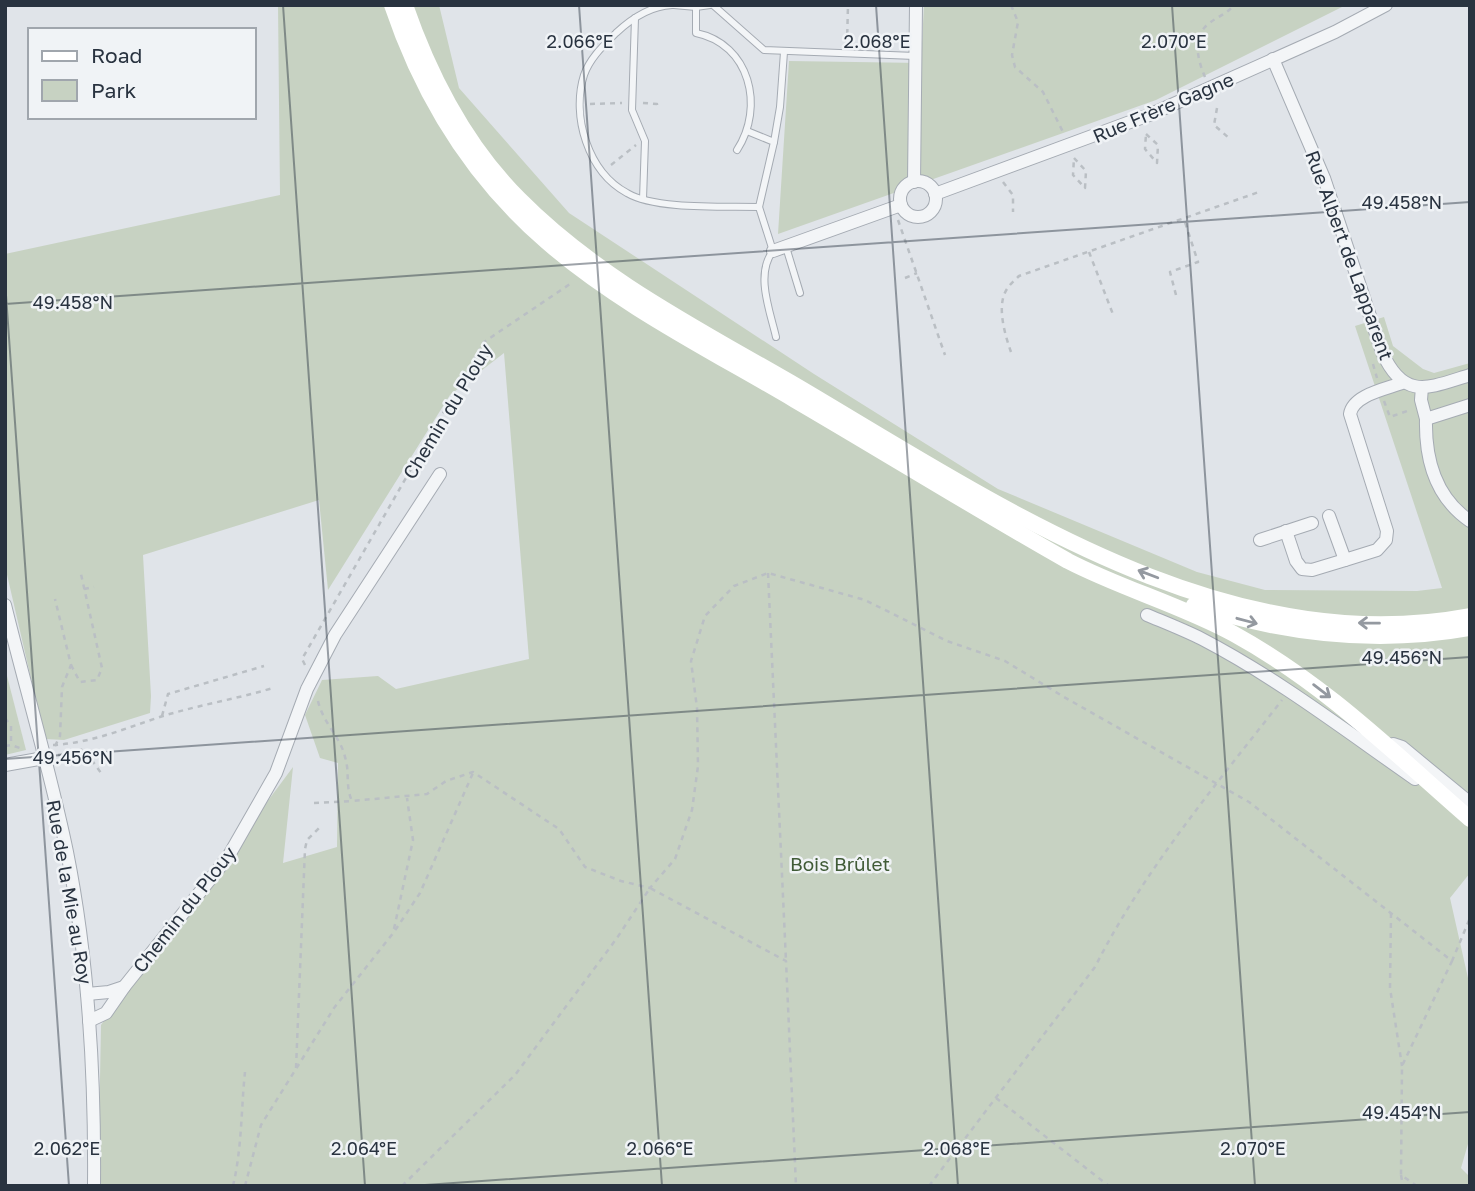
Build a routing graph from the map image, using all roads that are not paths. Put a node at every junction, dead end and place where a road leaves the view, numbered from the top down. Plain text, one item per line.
1 (391, 5) edge
2 (405, 5) edge
3 (673, 5) edge
4 (711, 5) edge
5 (916, 5) edge
6 (1385, 5) edge
7 (696, 7) junction
8 (635, 18) junction
9 (784, 52) junction
10 (915, 56) junction
11 (1273, 60) junction
12 (747, 131) junction
13 (774, 142) junction
14 (737, 149) dead end
15 (914, 182) junction
16 (935, 194) junction
17 (643, 199) junction
18 (901, 205) junction
19 (759, 207) junction
20 (786, 247) junction
21 (773, 251) junction
22 (800, 293) dead end
23 (776, 337) dead end
24 (1470, 375) edge
25 (1402, 383) junction
26 (1422, 387) junction
27 (1470, 405) edge
28 (1426, 419) junction
29 (440, 474) dead end
30 (1329, 516) dead end
31 (1470, 521) edge
32 (1312, 523) dead end
33 (1286, 531) junction
34 (1024, 534) junction
35 (1260, 540) dead end
36 (1345, 560) junction
37 (5, 605) edge
38 (1470, 613) edge
39 (1147, 615) dead end
40 (1470, 628) edge
41 (1381, 748) junction
42 (49, 754) junction
43 (5, 765) edge
44 (1470, 803) edge
45 (1470, 819) edge
46 (124, 987) junction
47 (87, 994) junction
48 (89, 1021) junction
49 (94, 1186) edge

1 - 34 main road
38 -> 2 main road
3 - 7 lane
3 - 8 lane
4 - 7 lane
4 - 9 lane
5 - 10 street
6 - 11 street, Rue Frère Gagne
7 - 12 lane
8 - 17 lane
8 - 17 lane
9 - 10 lane
9 - 13 lane
10 - 15 street
11 - 16 street, Rue Frère Gagne
11 - 25 street, Rue Albert de Lapparent
12 - 13 lane
12 - 14 lane
13 - 19 lane
15 - 16 street
15 - 18 street
16 - 18 street, Rue Frère Gagne
17 - 19 lane
18 - 20 street
19 - 21 lane
20 - 21 street
20 - 22 lane
21 - 23 lane
24 - 26 street, Rue Albert de Lapparent
25 - 26 street, Rue Albert de Lapparent
25 - 36 street
26 - 28 street
27 - 28 street
28 - 31 street
29 - 46 street, Chemin du Plouy
30 - 36 street
32 - 33 street
33 - 35 street
33 - 36 street
34 -> 40 main road
34 -> 41 main road
37 - 42 street, Rue de la Mie au Roy
39 - 41 street
41 - 44 street
41 - 45 main road
42 - 43 street
42 - 47 street, Rue de la Mie au Roy
46 - 47 street, Chemin du Plouy
46 - 48 street, Chemin du Plouy
47 - 48 street, Rue de la Mie au Roy
48 - 49 street, Rue de la Mie au Roy

